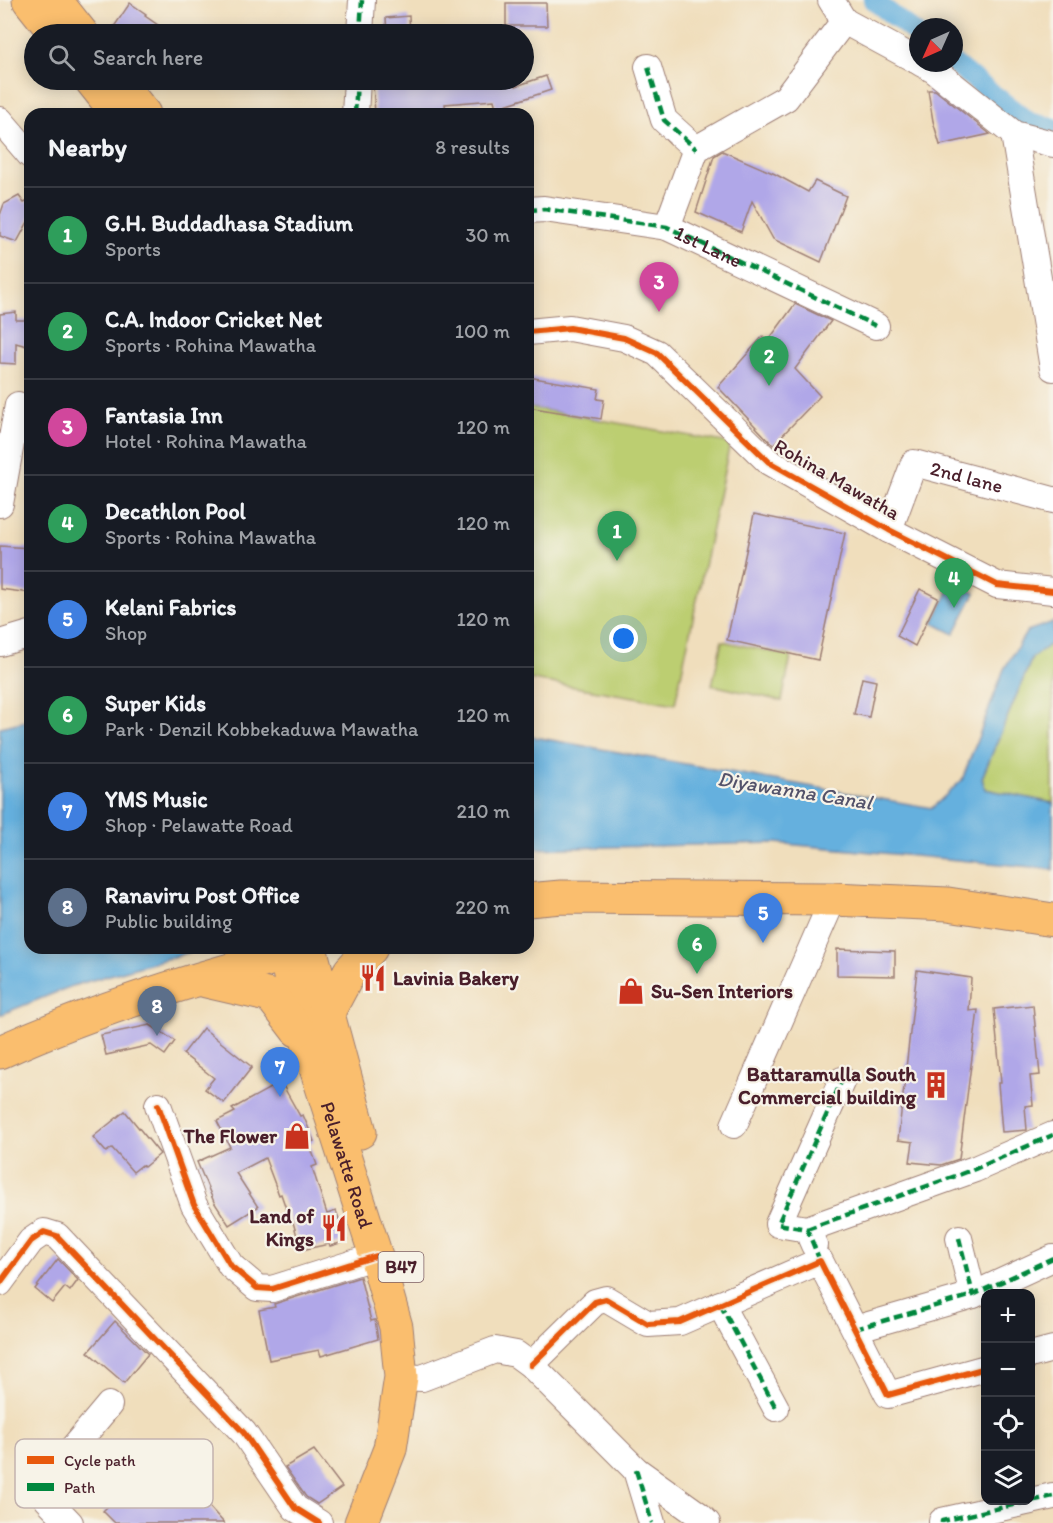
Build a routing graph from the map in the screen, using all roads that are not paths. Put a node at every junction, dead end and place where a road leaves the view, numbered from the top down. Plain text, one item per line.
1 (29, 0) edge
2 (55, 0) edge
3 (362, 0) edge
4 (838, 11) edge
5 (48, 24) edge
6 (74, 24) edge
7 (361, 24) edge
8 (909, 55) edge
9 (648, 67) dead end
10 (936, 72) edge
11 (99, 90) edge
12 (125, 90) edge
13 (356, 90) edge
14 (113, 108) edge
15 (139, 108) edge
16 (355, 108) edge
17 (0, 120) edge
18 (1014, 134) junction
19 (1053, 144) edge
20 (24, 149) edge
21 (696, 149) junction
22 (534, 210) edge
23 (667, 227) junction
24 (876, 326) dead end
25 (534, 332) edge
26 (1053, 368) edge
27 (16, 402) edge
28 (1053, 500) edge
29 (0, 504) edge
30 (889, 530) junction
31 (1053, 591) edge
32 (24, 636) edge
33 (0, 643) edge
34 (534, 899) edge
35 (833, 899) junction
36 (1053, 920) edge
37 (234, 954) edge
38 (288, 954) edge
39 (301, 954) edge
40 (303, 954) edge
41 (366, 954) edge
42 (201, 980) junction
43 (327, 1014) junction
44 (309, 1046) junction
45 (0, 1052) edge
46 (842, 1080) dead end
47 (158, 1105) dead end
48 (734, 1125) dead end
49 (1053, 1135) edge
50 (807, 1229) junction
51 (959, 1238) dead end
52 (376, 1256) junction
53 (1053, 1258) edge
54 (820, 1261) junction
55 (0, 1283) edge
56 (974, 1295) junction
57 (720, 1304) junction
58 (855, 1329) junction
59 (1053, 1349) edge
60 (1035, 1354) edge
61 (531, 1365) junction
62 (981, 1369) edge
63 (412, 1377) junction
64 (109, 1405) dead end
65 (776, 1408) dead end
66 (81, 1439) edge
67 (636, 1470) junction
68 (1053, 1496) edge
69 (56, 1508) edge
70 (70, 1523) edge
71 (319, 1523) edge
72 (361, 1523) edge
73 (384, 1523) edge
74 (652, 1523) edge
75 (706, 1523) edge
76 (942, 1523) edge

1 - 5 main road
2 - 6 main road
3 - 7 street
4 - 8 street
4 - 21 street
9 - 21 street
10 - 18 street
11 - 14 main road
12 - 15 main road
13 - 16 street
17 - 20 street
18 - 19 street
18 - 26 street
21 - 23 street
22 - 23 street, 1st Lane
23 - 24 street, 1st Lane
25 - 30 street, Rohina Mawatha
27 - 29 street
28 - 30 street, 2nd lane
30 - 31 street, Rohina Mawatha
32 - 33 street
34 - 35 main road
35 - 36 main road
35 - 48 street
37 - 42 main road
38 - 42 main road
39 - 44 main road, Pelawatte Road / B47
40 - 43 main road, Pelawatte Road / B47
41 - 43 main road
42 - 44 main road
42 - 45 main road
43 - 63 main road, Pelawatte Road / B47
44 - 52 main road, Pelawatte Road / B47
46 - 50 street
47 - 52 street
49 - 50 street
50 - 54 street
51 - 56 street
52 - 63 main road, Pelawatte Road / B47
53 - 56 street
54 - 57 street
54 - 58 street
55 - 71 street
56 - 58 street
57 - 61 street
57 - 65 street
58 - 62 street
59 - 60 street
61 - 63 street
61 - 67 street
63 - 72 main road, Pelawatte Road / B47
63 - 73 main road, Pelawatte Road / B47
64 - 66 street
67 - 74 street
67 - 75 street
68 - 76 street
69 - 70 street

